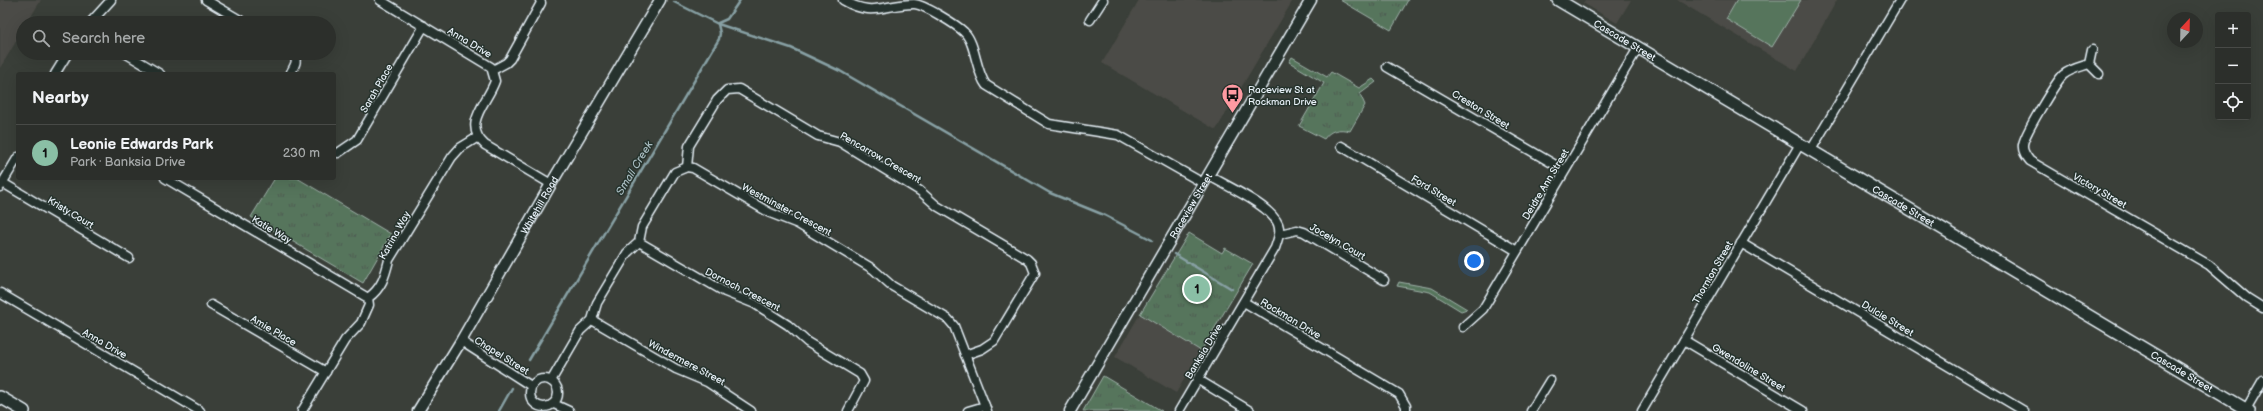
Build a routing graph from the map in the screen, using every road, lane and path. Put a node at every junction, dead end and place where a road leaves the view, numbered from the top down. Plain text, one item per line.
1 (111, 0) edge
2 (206, 0) edge
3 (380, 0) edge
4 (540, 0) edge
5 (660, 0) edge
6 (843, 0) edge
7 (1103, 0) edge
8 (1311, 0) edge
9 (1558, 0) edge
10 (1900, 0) edge
11 (96, 16) edge
12 (233, 16) edge
13 (1090, 20) dead end
14 (424, 26) junction
15 (1638, 48) junction
16 (2092, 50) dead end
17 (64, 60) edge
18 (137, 60) edge
19 (296, 60) edge
20 (2089, 64) junction
21 (1387, 67) dead end
22 (493, 70) junction
23 (56, 72) edge
24 (157, 72) edge
25 (291, 72) edge
26 (2099, 74) dead end
27 (478, 137) junction
28 (1800, 144) junction
29 (1341, 146) dead end
30 (1811, 150) junction
31 (338, 153) dead end
32 (16, 160) edge
33 (687, 167) junction
34 (1564, 170) junction
35 (1205, 179) junction
36 (168, 180) edge
37 (551, 184) junction
38 (1, 185) edge
39 (1280, 234) junction
40 (639, 242) junction
41 (1741, 243) junction
42 (1517, 251) junction
43 (129, 258) dead end
44 (1384, 280) dead end
45 (0, 293) edge
46 (368, 298) junction
47 (1244, 302) junction
48 (211, 305) dead end
49 (2263, 308) edge
50 (592, 320) junction
51 (1463, 327) dead end
52 (1684, 340) junction
53 (461, 341) junction
54 (965, 355) junction
55 (326, 372) junction
56 (1197, 380) junction
57 (1550, 380) dead end
58 (2263, 380) edge
59 (551, 381) junction
60 (531, 386) junction
61 (0, 397) edge
62 (554, 404) junction
63 (986, 408) edge
64 (536, 409) edge
65 (2246, 410) edge
66 (24, 411) edge
67 (200, 411) edge
68 (302, 411) edge
69 (418, 411) edge
70 (569, 411) edge
71 (752, 411) edge
72 (848, 411) edge
73 (968, 411) edge
74 (1070, 411) edge
75 (1180, 411) edge
76 (1250, 411) edge
77 (1406, 411) edge
78 (1531, 411) edge
79 (1642, 411) edge
80 (1803, 411) edge
81 (2024, 411) edge

1 - 11 street
2 - 12 street
3 - 14 street, Anna Drive
4 - 22 street
5 - 37 street, Whitehill Road
6 - 35 street
7 - 13 street
8 - 35 street, Raceview Street
9 - 15 main road, Cascade Street
10 - 30 street
14 - 22 street, Anna Drive
14 - 31 street, Sarah Place
15 - 28 main road, Cascade Street
15 - 34 street, Deidre Ann Street
16 - 20 street
17 - 23 street
18 - 24 street
19 - 25 street
20 - 26 street
20 - 49 street, Victory Street
21 - 34 street, Creston Street
22 - 27 street, Anna Drive
27 - 37 street
27 - 46 street, Katrina Way
28 - 30 main road, Cascade Street
28 - 41 street, Thornton Street
29 - 42 street, Ford Street
30 - 65 main road, Cascade Street
32 - 38 street
33 - 40 street
33 - 54 street, Westminster Crescent
33 - 54 street, Pencarrow Crescent
34 - 42 street, Deidre Ann Street
35 - 39 street
35 - 74 street, Raceview Street
36 - 46 street, Katie Way
37 - 53 street, Whitehill Road
38 - 43 street, Kristy Court
39 - 44 street, Jocelyn Court
39 - 47 street, Rockman Drive
40 - 50 street
40 - 72 street, Dornoch Crescent
41 - 52 street, Thornton Street
41 - 81 street, Dulcie Street
42 - 51 street, Deidre Ann Street
45 - 67 street, Anna Drive
46 - 55 street
47 - 56 street, Banksia Drive
47 - 77 street, Rockman Drive
48 - 55 street, Amie Place
50 - 59 street
50 - 71 street, Windermere Street
52 - 79 street, Thornton Street
52 - 80 street, Gwendoline Street
53 - 60 street, Chapel Street
53 - 69 street, Whitehill Road
54 - 63 street, Westminster Crescent
55 - 68 street
56 - 75 street, Banksia Drive
56 - 76 street
57 - 78 street
58 - 65 street
59 - 60 street
59 - 62 street
60 - 64 street
61 - 66 main road
62 - 64 street
62 - 70 street
63 - 73 street

